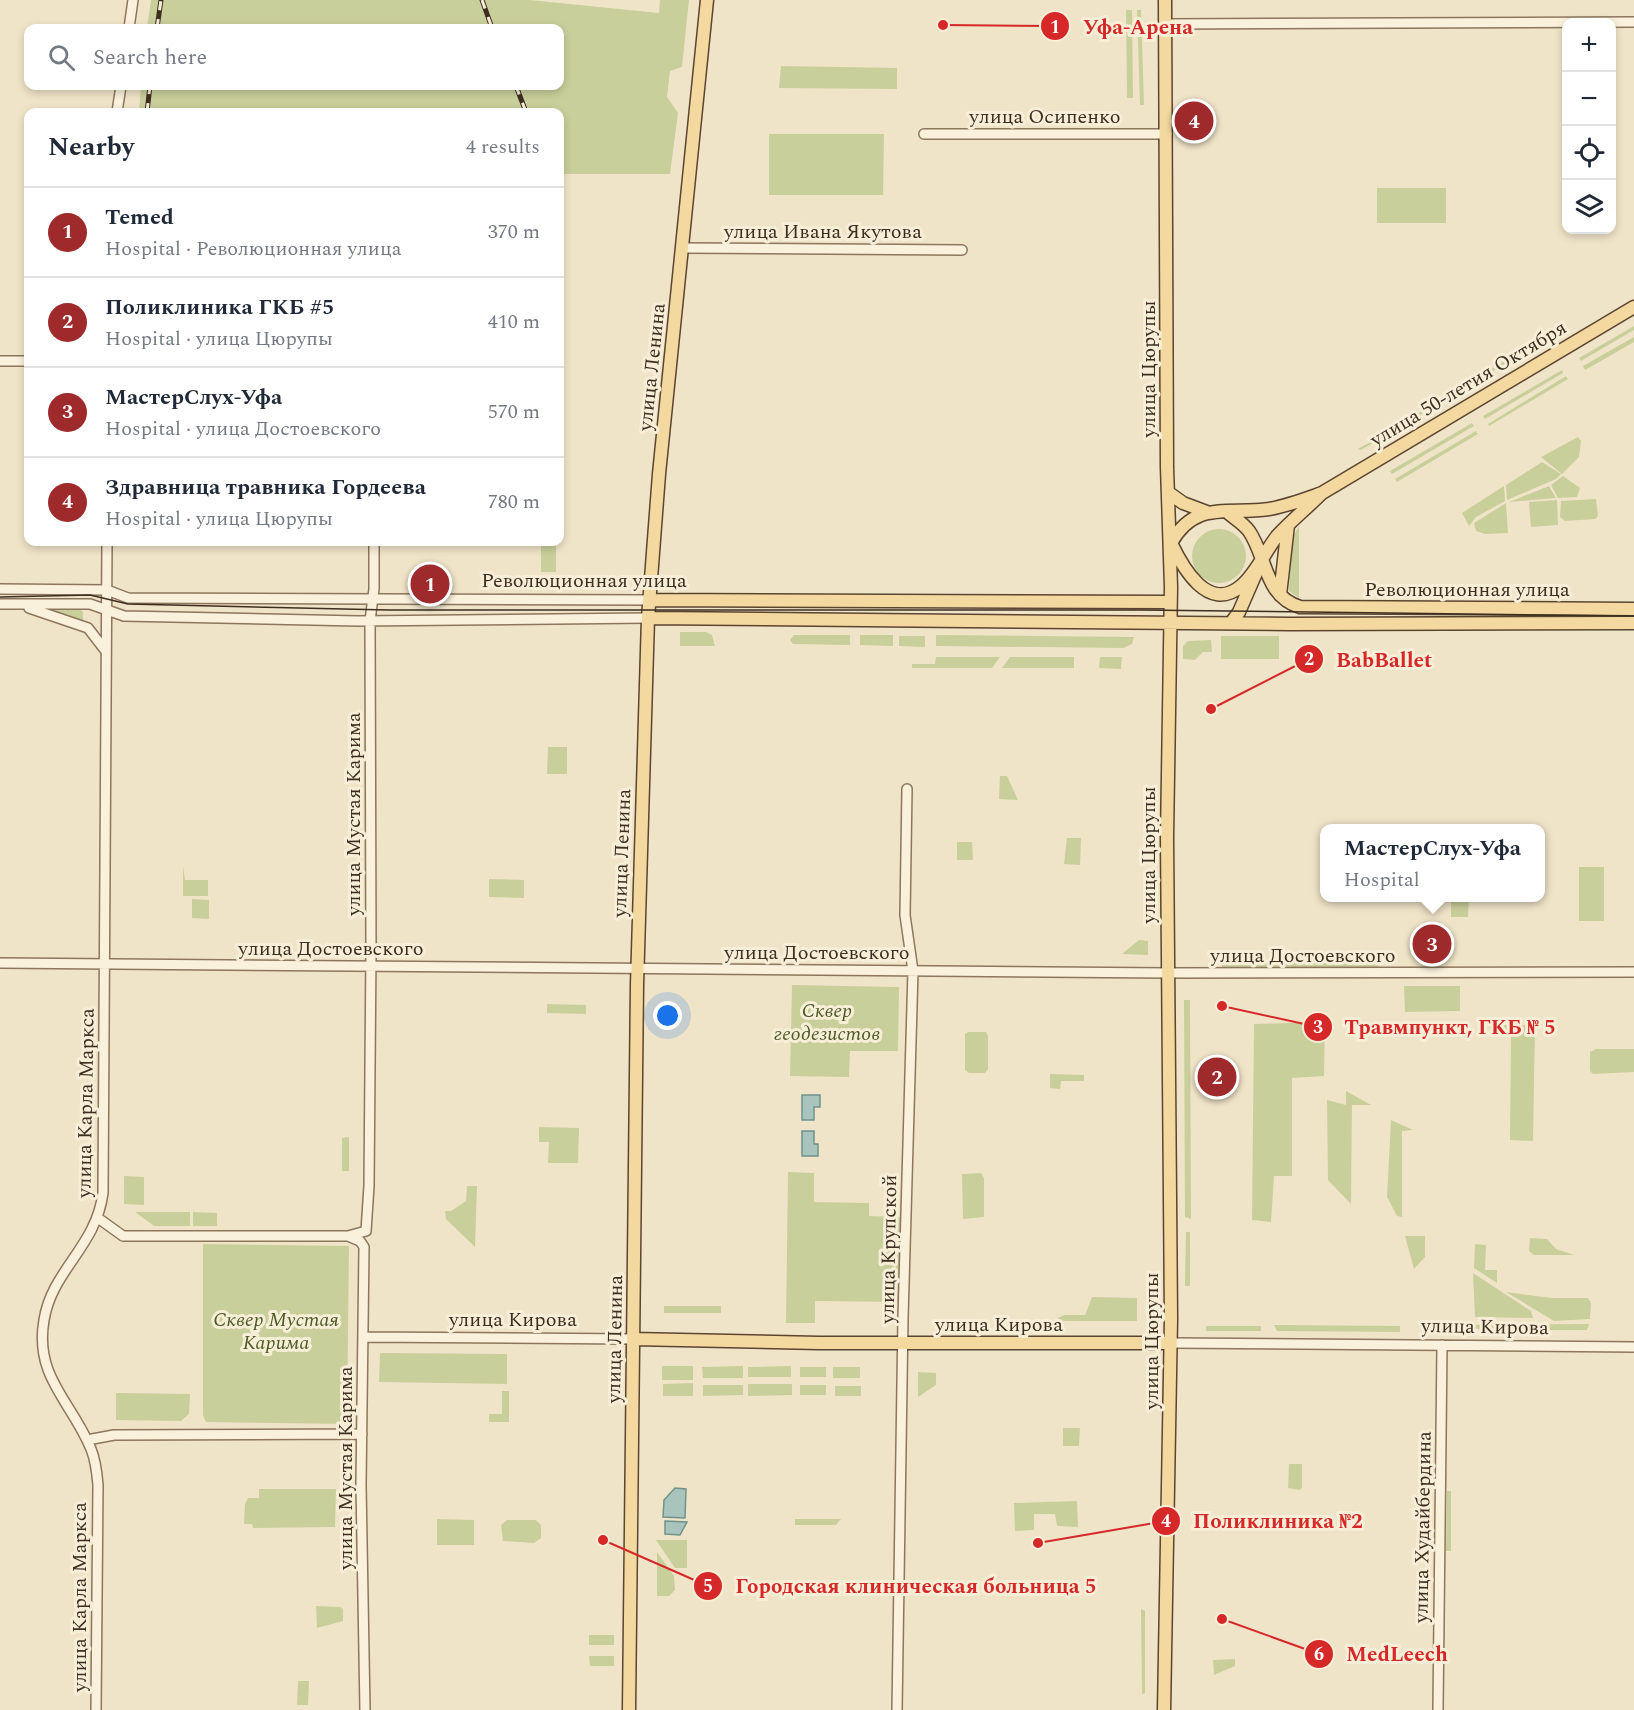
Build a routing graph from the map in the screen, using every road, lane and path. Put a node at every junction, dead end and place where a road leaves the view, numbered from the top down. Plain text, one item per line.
1 (133, 0) edge
2 (707, 0) edge
3 (1165, 0) edge
4 (1634, 22) edge
5 (130, 24) edge
6 (1166, 24) junction
7 (120, 90) edge
8 (118, 108) edge
9 (924, 134) dead end
10 (1167, 134) junction
11 (683, 248) junction
12 (962, 250) dead end
13 (1634, 307) edge
14 (0, 361) edge
15 (24, 361) edge
16 (1169, 493) junction
17 (1322, 493) junction
18 (1207, 512) junction
19 (1227, 512) junction
20 (1288, 525) junction
21 (1171, 543) junction
22 (107, 546) edge
23 (374, 546) edge
24 (1260, 562) junction
25 (0, 589) edge
26 (107, 590) junction
27 (1280, 595) junction
28 (373, 599) junction
29 (649, 600) junction
30 (1170, 602) junction
31 (0, 604) edge
32 (12, 604) junction
33 (105, 608) junction
34 (1634, 609) edge
35 (648, 618) junction
36 (370, 621) junction
37 (1169, 622) junction
38 (1231, 623) junction
39 (1634, 624) edge
40 (105, 650) junction
41 (907, 789) dead end
42 (0, 963) edge
43 (106, 964) junction
44 (370, 966) junction
45 (637, 969) junction
46 (913, 971) junction
47 (1634, 972) edge
48 (1168, 974) junction
49 (98, 1218) junction
50 (348, 1236) junction
51 (364, 1337) junction
52 (633, 1339) junction
53 (903, 1343) junction
54 (1171, 1343) junction
55 (1442, 1345) junction
56 (1634, 1347) edge
57 (362, 1434) junction
58 (87, 1440) junction
59 (96, 1710) edge
60 (365, 1710) edge
61 (629, 1710) edge
62 (897, 1710) edge
63 (1164, 1710) edge
64 (1438, 1710) edge

1 - 5 street
2 - 11 main road, улица Ленина
3 - 6 main road, улица Цюрупы
4 - 6 street
6 - 10 main road, улица Цюрупы
7 - 8 street
9 - 10 street, улица Осипенко
10 - 16 main road, улица Цюрупы
11 - 12 street, улица Ивана Якутова
11 - 29 main road, улица Ленина
13 - 17 main road, улица 50-летия Октября
14 - 15 street
16 - 18 main road
16 - 21 main road, улица Цюрупы
17 - 19 main road, улица 50-летия Октября
17 - 20 main road, улица 50-летия Октября
18 - 19 main road
18 - 21 main road
19 - 24 main road
20 - 24 main road, улица 50-летия Октября
20 - 27 main road
21 - 24 main road
21 - 30 main road, улица Цюрупы
22 - 26 street, улица Карла Маркса
23 - 28 street, улица Мустая Карима
24 - 27 main road
24 - 38 main road
25 - 26 street, Революционная улица
26 - 28 street, Революционная улица
26 - 33 street, улица Карла Маркса
27 - 34 main road, Революционная улица
28 - 29 street, Революционная улица
28 - 36 street, улица Мустая Карима
29 - 30 main road, Революционная улица
29 - 35 main road, улица Ленина
30 - 37 main road, улица Цюрупы
31 - 32 street
32 - 33 street
32 - 40 street
33 - 36 street
33 - 40 street, улица Карла Маркса
35 - 36 street
35 - 37 main road
35 - 45 main road, улица Ленина
36 - 44 street, улица Мустая Карима
37 - 38 main road
37 - 48 main road, улица Цюрупы
38 - 39 main road
40 - 43 street, улица Карла Маркса
41 - 46 street, улица Крупской
42 - 43 street, улица Достоевского
43 - 44 street, улица Достоевского
43 - 49 street, улица Карла Маркса
44 - 45 street, улица Достоевского
44 - 50 street, улица Мустая Карима
45 - 46 street, улица Достоевского
45 - 52 main road, улица Ленина
46 - 48 street, улица Достоевского
46 - 53 street, улица Крупской
47 - 48 street, улица Достоевского
48 - 54 main road, улица Цюрупы
49 - 50 street
49 - 58 street, улица Карла Маркса
50 - 51 street, улица Мустая Карима
51 - 52 street, улица Кирова
51 - 57 street, улица Мустая Карима
52 - 53 main road, улица Кирова
52 - 61 main road, улица Ленина
53 - 54 main road, улица Кирова
53 - 62 street, улица Крупской
54 - 55 street, улица Кирова
54 - 63 main road, улица Цюрупы
55 - 56 street, улица Кирова
55 - 64 street, улица Худайбердина
57 - 58 street
57 - 60 street, улица Мустая Карима
58 - 59 street, улица Карла Маркса

